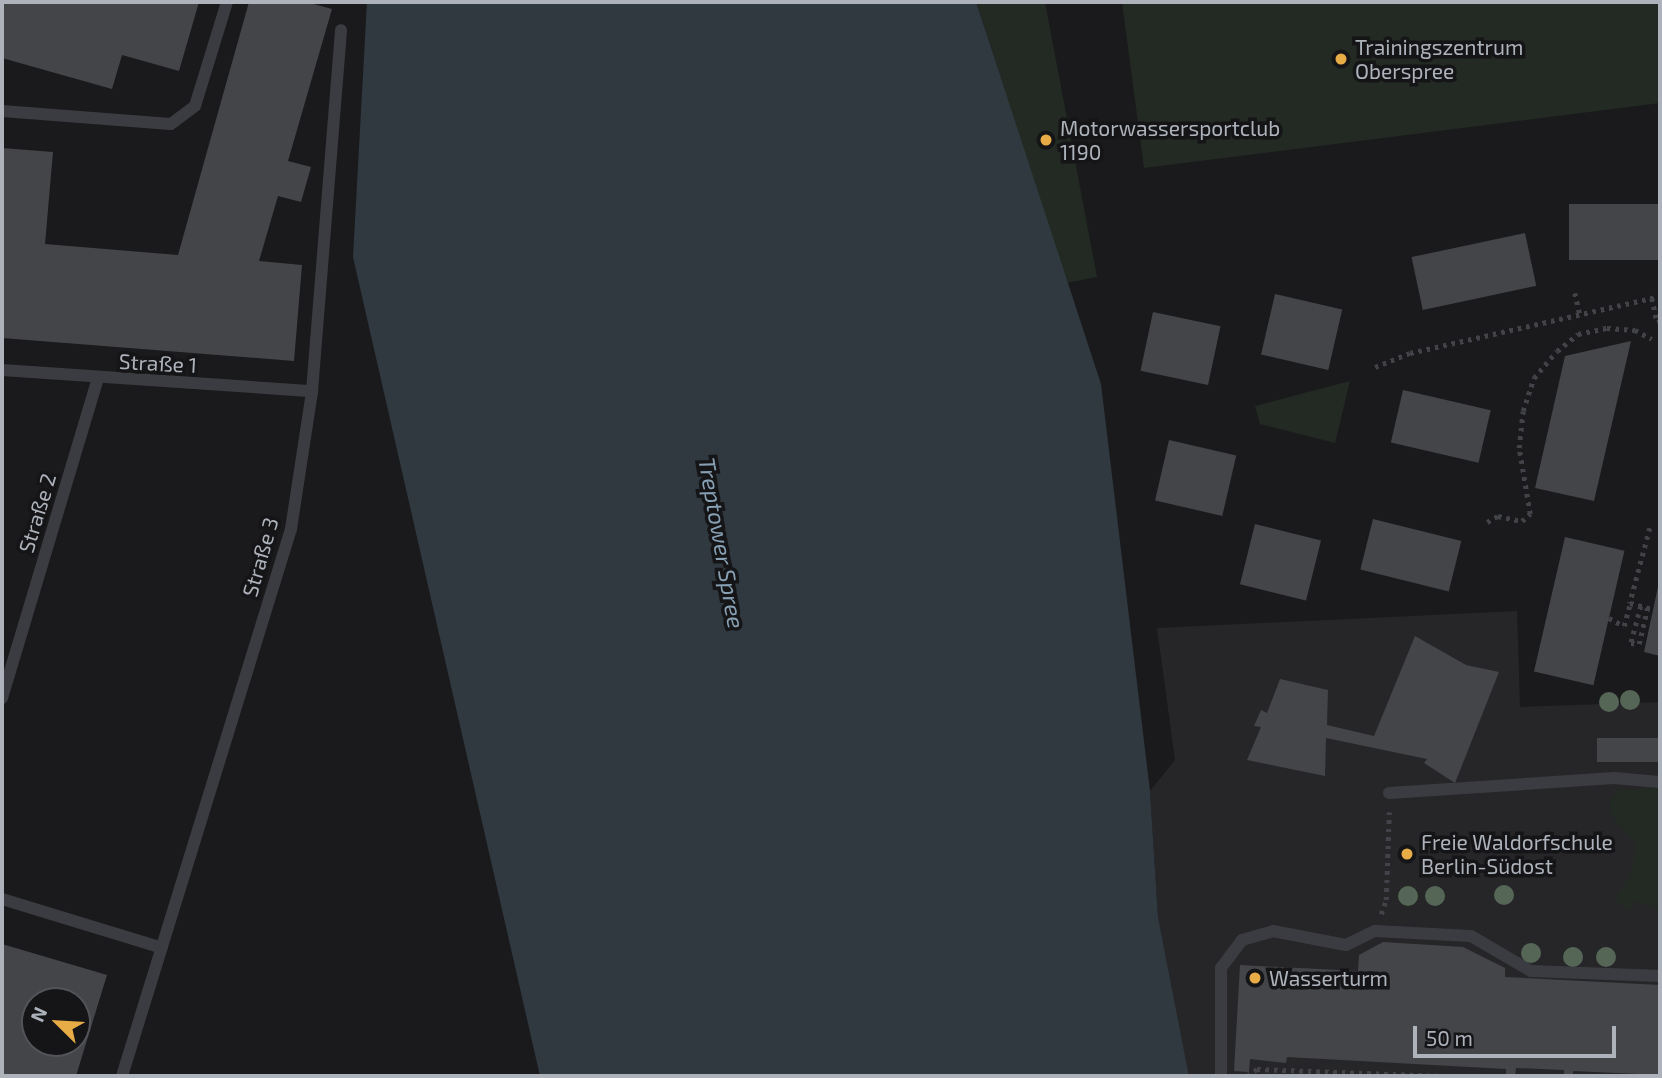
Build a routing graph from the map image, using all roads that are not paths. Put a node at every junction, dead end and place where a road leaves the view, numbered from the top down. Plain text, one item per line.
1 (227, 2) edge
2 (341, 30) dead end
3 (2, 111) edge
4 (2, 370) edge
5 (98, 379) junction
6 (312, 391) junction
7 (2, 698) edge
8 (1660, 782) edge
9 (1389, 793) road end
10 (2, 899) edge
11 (162, 948) junction
12 (1660, 976) edge
13 (122, 1076) edge
14 (1221, 1076) edge

1 - 3 lane
2 - 6 lane, Straße 3
4 - 5 lane, Straße 1
5 - 6 lane, Straße 1
5 - 7 lane, Straße 2
6 - 11 lane, Straße 3
8 - 9 lane
10 - 11 lane
11 - 13 lane, Straße 3
12 - 14 lane

